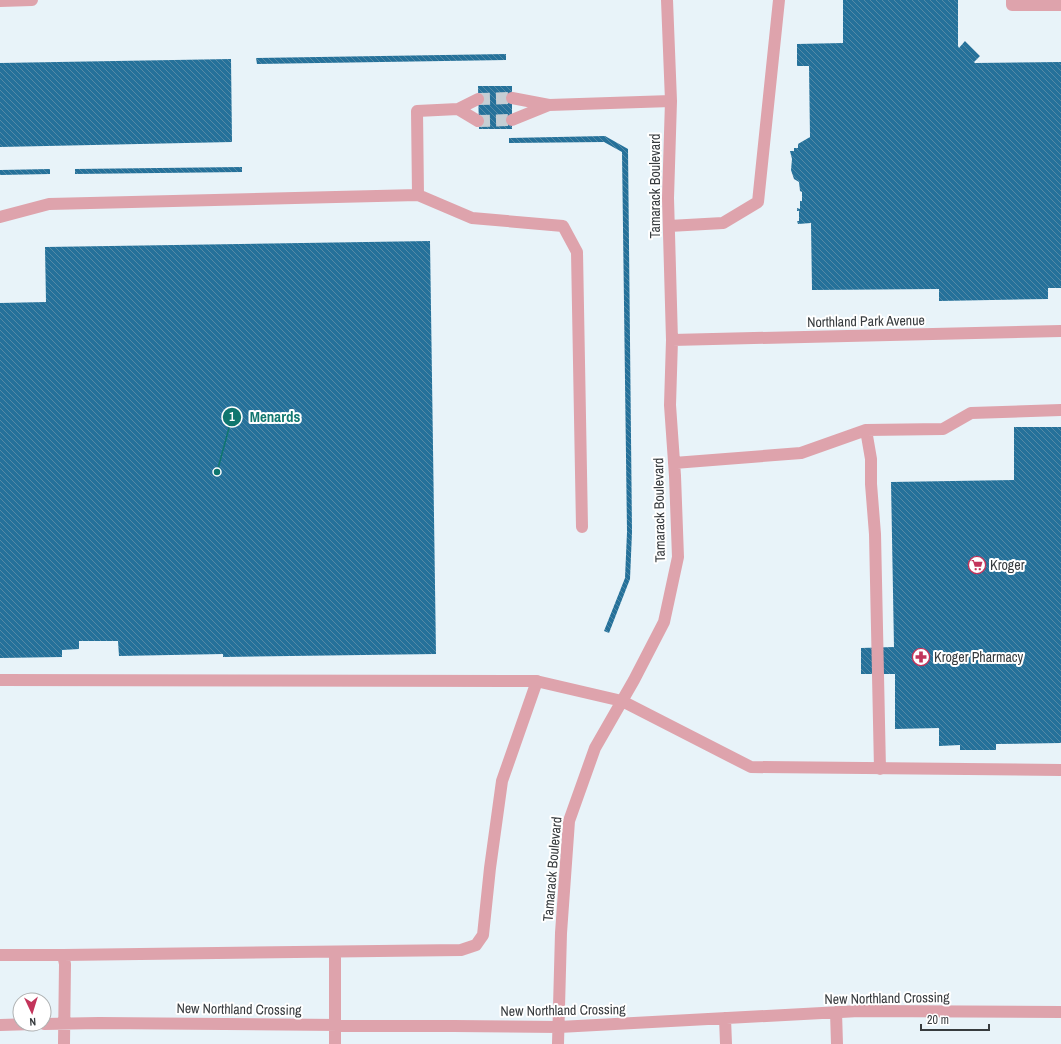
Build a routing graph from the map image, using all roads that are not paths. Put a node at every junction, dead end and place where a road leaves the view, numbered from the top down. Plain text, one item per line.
1 (32, 0) edge
2 (667, 0) edge
3 (779, 0) edge
4 (1012, 0) edge
5 (0, 1) edge
6 (1061, 5) edge
7 (478, 98) tunnel mouth
8 (512, 98) tunnel mouth
9 (671, 101) junction
10 (549, 104) junction
11 (458, 109) junction
12 (512, 120) tunnel mouth
13 (478, 121) tunnel mouth
14 (418, 195) junction
15 (0, 217) edge
16 (669, 226) junction
17 (1061, 331) edge
18 (672, 340) junction
19 (1061, 410) edge
20 (866, 430) junction
21 (674, 463) junction
22 (582, 527) dead end
23 (0, 680) edge
24 (537, 681) junction
25 (622, 701) junction
26 (880, 769) junction
27 (1061, 770) edge
28 (335, 952) junction
29 (0, 955) edge
30 (63, 955) junction
31 (836, 1012) junction
32 (1061, 1012) edge
33 (725, 1018) junction
34 (65, 1023) junction
35 (52, 1024) edge
36 (0, 1025) edge
37 (12, 1025) edge
38 (334, 1025) junction
39 (559, 1027) junction
40 (64, 1044) edge
41 (335, 1044) edge
42 (558, 1044) edge
43 (726, 1044) edge
44 (837, 1044) edge

1 - 5 street
2 - 9 street, Tamarack Boulevard
3 - 16 street
4 - 6 street
7 - 11 street
8 - 10 street
9 - 10 street
9 - 16 street, Tamarack Boulevard
10 - 12 street
11 - 13 street
11 - 14 street
14 - 15 street
14 - 22 street
16 - 18 street, Tamarack Boulevard
17 - 18 street, Northland Park Avenue
18 - 21 street, Tamarack Boulevard
19 - 20 street
20 - 21 street
20 - 26 street
21 - 25 street, Tamarack Boulevard
23 - 24 street
24 - 25 street
24 - 28 street
25 - 26 street
25 - 39 street, Tamarack Boulevard
26 - 27 street
28 - 30 street
28 - 38 street
29 - 30 street
30 - 34 street
31 - 32 street, New Northland Crossing
31 - 33 street, New Northland Crossing
31 - 44 street
33 - 39 street, New Northland Crossing
33 - 43 street
34 - 35 street, New Northland Crossing
34 - 38 street, New Northland Crossing
34 - 40 street
36 - 37 street
38 - 39 street, New Northland Crossing
38 - 41 street
39 - 42 street, Tamarack Boulevard

